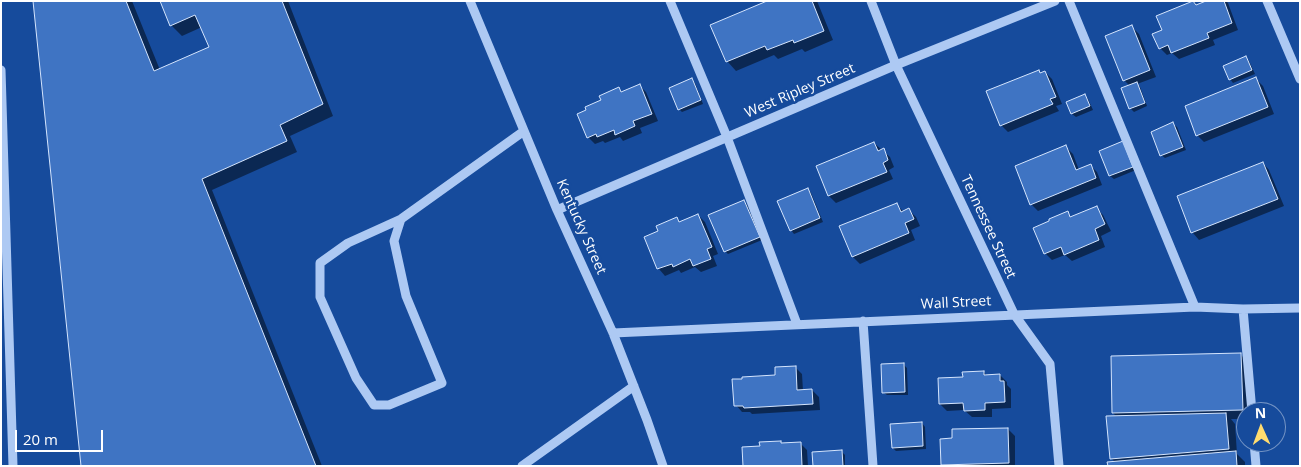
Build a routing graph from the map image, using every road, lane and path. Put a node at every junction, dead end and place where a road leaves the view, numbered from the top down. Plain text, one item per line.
1 (470, 1) edge
2 (670, 1) edge
3 (871, 1) edge
4 (1054, 1) edge
5 (1069, 1) edge
6 (1267, 1) edge
7 (896, 65) junction
8 (1, 70) edge
9 (1300, 79) edge
10 (524, 131) junction
11 (727, 137) junction
12 (557, 210) junction
13 (401, 220) junction
14 (1196, 307) junction
15 (1300, 308) edge
16 (1243, 309) junction
17 (1014, 314) junction
18 (863, 321) junction
19 (797, 324) junction
20 (613, 333) junction
21 (634, 386) junction
22 (1251, 402) edge
23 (1255, 452) edge
24 (13, 466) edge
25 (522, 466) edge
26 (663, 466) edge
27 (873, 466) edge
28 (1059, 466) edge
29 (1256, 466) edge

1 - 10 street, Kentucky Street
2 - 11 street
3 - 7 street, Tennessee Street
4 - 7 street, West Ripley Street
5 - 14 street
6 - 9 street
7 - 11 street, West Ripley Street
7 - 17 street, Tennessee Street
8 - 24 street
10 - 12 street, Kentucky Street
10 - 13 street
11 - 12 street, West Ripley Street
11 - 19 street
12 - 20 street, Kentucky Street
13 - 13 street
14 - 16 street, Wall Street
14 - 17 street, Wall Street
15 - 16 street, Wall Street
16 - 22 street
17 - 18 street, Wall Street
17 - 28 street, Tennessee Street
18 - 19 street, Wall Street
18 - 27 street
19 - 20 street, Wall Street
20 - 21 street, Kentucky Street
21 - 25 street
21 - 26 street, Kentucky Street
23 - 29 street

